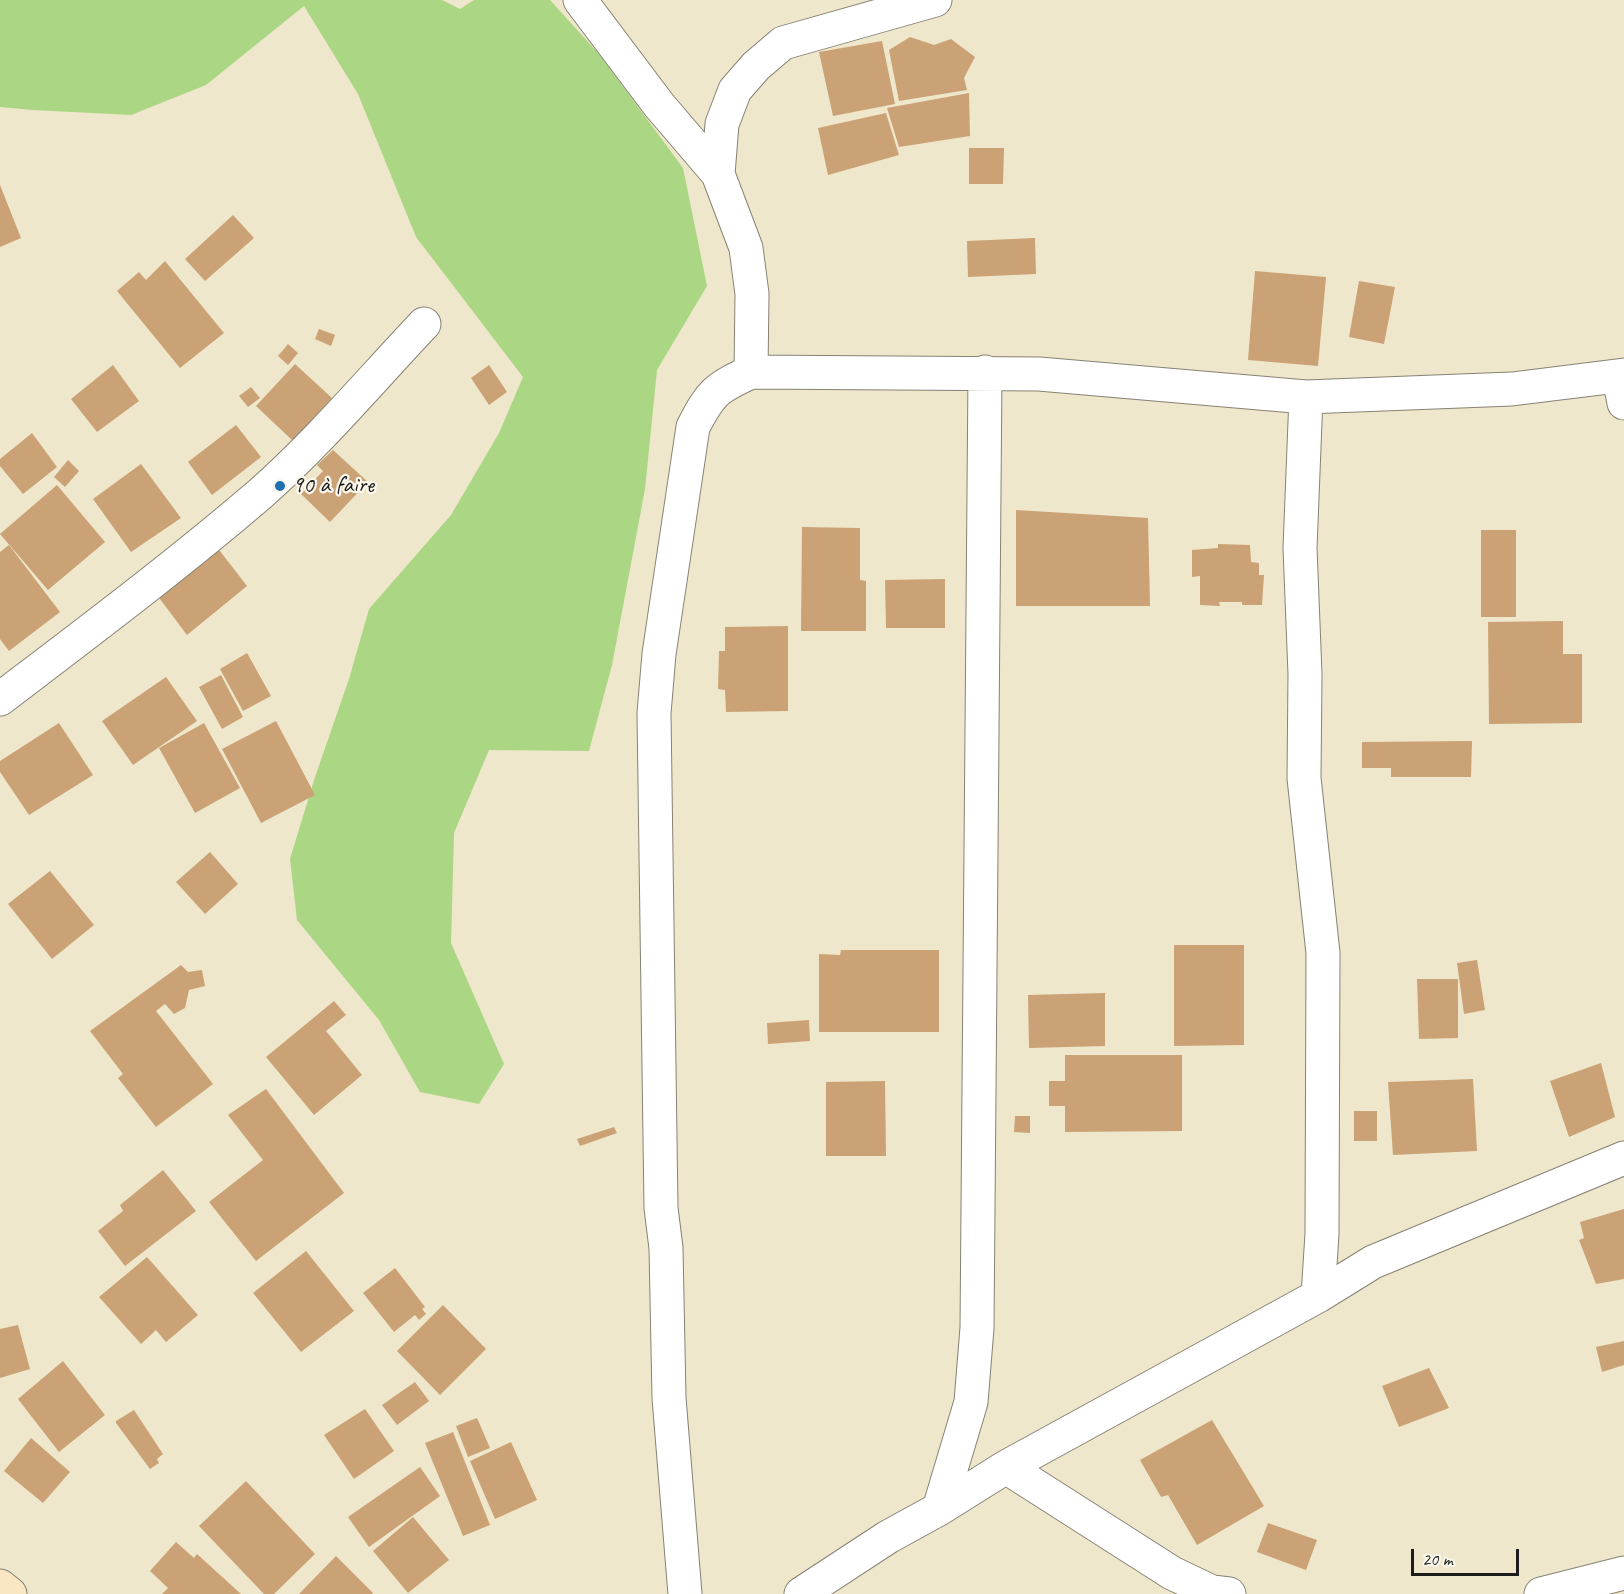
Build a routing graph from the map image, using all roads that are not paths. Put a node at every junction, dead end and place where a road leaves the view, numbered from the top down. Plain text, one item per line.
1 (580, 0) edge
2 (935, 0) edge
3 (717, 174) junction
4 (424, 324) dead end
5 (751, 372) junction
6 (985, 372) junction
7 (1622, 385) edge
8 (1306, 397) junction
9 (0, 699) edge
10 (1624, 1158) edge
11 (1318, 1296) junction
12 (1006, 1467) junction
13 (939, 1509) junction
14 (1624, 1573) edge
15 (0, 1586) edge
16 (10, 1594) edge
17 (685, 1594) edge
18 (801, 1594) edge
19 (1229, 1594) edge
20 (1540, 1594) edge

1 - 3 street
2 - 3 street
3 - 5 street
4 - 9 street
5 - 6 street
5 - 17 street
6 - 8 street
6 - 13 street
7 - 8 street
8 - 11 street
10 - 11 street
11 - 12 street
12 - 13 street
12 - 19 street
13 - 18 street
14 - 20 street
15 - 16 main road

